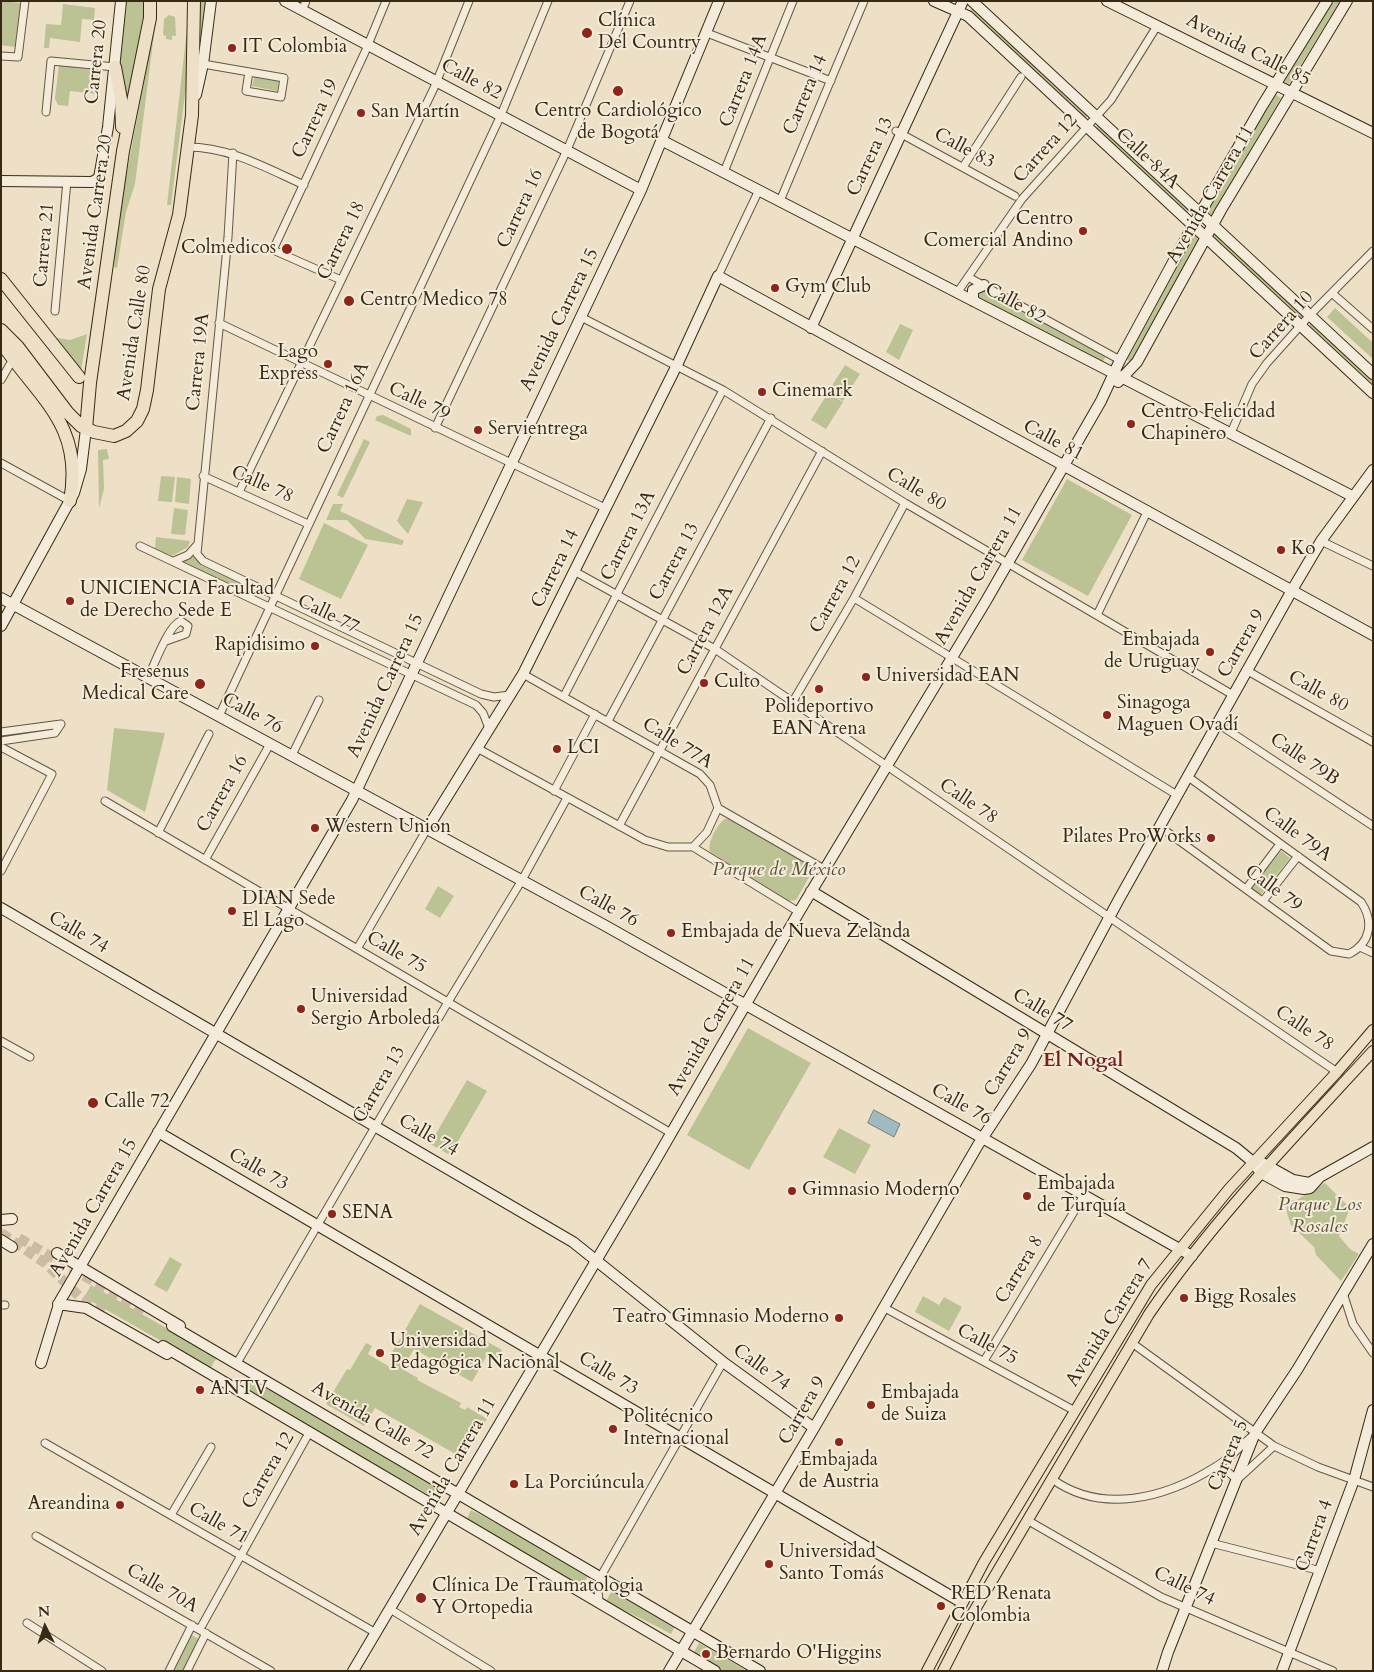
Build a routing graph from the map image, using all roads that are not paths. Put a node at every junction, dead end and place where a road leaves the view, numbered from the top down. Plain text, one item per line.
1 (25, 1) edge
2 (121, 1) edge
3 (150, 1) edge
4 (194, 1) edge
5 (211, 1) edge
6 (285, 1) edge
7 (386, 1) edge
8 (469, 1) edge
9 (548, 1) edge
10 (630, 1) edge
11 (719, 1) edge
12 (793, 1) edge
13 (864, 1) edge
14 (934, 1) edge
15 (972, 1) edge
16 (1107, 1) edge
17 (1327, 1) edge
18 (1347, 1) edge
19 (304, 6) edge
20 (961, 6) edge
21 (1157, 26) junction
22 (707, 33) junction
23 (368, 46) junction
24 (1, 56) edge
25 (771, 59) junction
26 (203, 64) junction
27 (115, 68) junction
28 (249, 72) junction
29 (1021, 77) dead end
30 (437, 82) junction
31 (831, 82) junction
32 (1276, 84) junction
33 (1291, 92) junction
34 (46, 112) dead end
35 (192, 116) junction
36 (501, 116) junction
37 (1097, 117) junction
38 (1088, 127) junction
39 (899, 132) junction
40 (1373, 133) edge
41 (663, 141) junction
42 (187, 147) junction
43 (567, 150) junction
44 (123, 151) junction
45 (233, 153) junction
46 (963, 167) junction
47 (724, 172) junction
48 (1, 181) edge
49 (67, 181) junction
50 (304, 185) junction
51 (641, 190) junction
52 (758, 190) junction
53 (1015, 196) dead end
54 (780, 201) junction
55 (1200, 213) junction
56 (1212, 224) junction
57 (1193, 226) junction
58 (1205, 237) junction
59 (852, 239) junction
60 (1373, 251) edge
61 (718, 276) junction
62 (968, 277) junction
63 (1, 279) edge
64 (341, 280) junction
65 (984, 285) junction
66 (957, 293) junction
67 (1333, 294) junction
68 (973, 301) junction
69 (56, 311) dead end
70 (1310, 315) junction
71 (580, 316) junction
72 (219, 323) junction
73 (1300, 325) junction
74 (811, 328) junction
75 (1373, 329) edge
76 (1, 330) edge
77 (1, 342) edge
78 (13, 359) junction
79 (1120, 360) junction
80 (302, 364) junction
81 (677, 365) junction
82 (1373, 374) edge
83 (79, 377) dead end
84 (1117, 377) junction
85 (1, 380) edge
86 (723, 390) junction
87 (1373, 393) edge
88 (368, 396) junction
89 (771, 418) junction
90 (435, 428) junction
91 (86, 429) junction
92 (1231, 433) junction
93 (822, 451) junction
94 (1, 463) edge
95 (510, 463) junction
96 (1063, 467) junction
97 (1373, 470) edge
98 (203, 476) junction
99 (239, 492) junction
100 (1352, 496) junction
101 (70, 501) junction
102 (905, 502) junction
103 (605, 508) junction
104 (1146, 510) junction
105 (308, 524) junction
106 (1321, 541) junction
107 (140, 546) dead end
108 (196, 546) junction
109 (174, 561) junction
110 (1007, 563) junction
111 (1373, 566) edge
112 (574, 570) junction
113 (1292, 591) junction
114 (617, 594) junction
115 (274, 595) junction
116 (1, 598) edge
117 (854, 598) junction
118 (13, 604) junction
119 (269, 606) junction
120 (1095, 614) junction
121 (665, 619) junction
122 (1, 626) edge
123 (1373, 634) edge
124 (166, 641) dead end
125 (715, 649) junction
126 (952, 658) junction
127 (416, 662) junction
128 (1246, 670) junction
129 (411, 674) junction
130 (523, 674) junction
131 (148, 678) junction
132 (510, 695) junction
133 (1233, 695) junction
134 (564, 696) junction
135 (320, 700) dead end
136 (792, 703) junction
137 (595, 714) junction
138 (219, 716) junction
139 (608, 721) junction
140 (1217, 723) junction
141 (489, 728) junction
142 (1, 732) edge
143 (209, 734) dead end
144 (1, 741) edge
145 (1373, 742) edge
146 (270, 744) junction
147 (1, 747) edge
148 (476, 748) junction
149 (660, 750) junction
150 (292, 755) junction
151 (887, 766) junction
152 (1187, 776) junction
153 (357, 790) junction
154 (554, 790) junction
155 (1177, 795) junction
156 (567, 798) junction
157 (104, 801) dead end
158 (718, 808) junction
159 (619, 826) junction
160 (1159, 826) junction
161 (1373, 826) edge
162 (427, 829) junction
163 (158, 833) junction
164 (1280, 844) junction
165 (693, 848) junction
166 (1298, 856) junction
167 (204, 860) junction
168 (824, 869) junction
169 (1, 871) edge
170 (522, 880) junction
171 (1246, 889) junction
172 (811, 891) junction
173 (1263, 901) junction
174 (1, 908) edge
175 (289, 909) junction
176 (799, 912) junction
177 (1109, 917) junction
178 (1371, 934) edge
179 (1360, 947) junction
180 (357, 949) junction
181 (1373, 953) edge
182 (448, 1002) junction
183 (746, 1004) junction
184 (1373, 1030) edge
185 (216, 1033) junction
186 (1047, 1034) junction
187 (1, 1041) edge
188 (1373, 1051) edge
189 (30, 1057) dead end
190 (1338, 1072) junction
191 (376, 1126) junction
192 (158, 1132) junction
193 (671, 1133) junction
194 (982, 1138) junction
195 (1373, 1147) edge
196 (1253, 1162) junction
197 (1264, 1169) junction
198 (1084, 1195) junction
199 (318, 1225) junction
200 (1, 1240) edge
201 (1373, 1244) edge
202 (12, 1247) tunnel mouth
203 (1180, 1250) junction
204 (57, 1253) dead end
205 (1192, 1256) junction
206 (597, 1259) junction
207 (79, 1267) junction
208 (1344, 1293) junction
209 (58, 1304) junction
210 (883, 1308) junction
211 (172, 1326) dead end
212 (1132, 1343) junction
213 (163, 1346) dead end
214 (1373, 1353) edge
215 (540, 1354) junction
216 (723, 1362) junction
217 (984, 1362) junction
218 (41, 1363) dead end
219 (237, 1363) junction
220 (226, 1384) junction
221 (1373, 1410) edge
222 (1075, 1411) junction
223 (814, 1428) junction
224 (309, 1433) junction
225 (1255, 1433) junction
226 (680, 1437) junction
227 (45, 1443) dead end
228 (1274, 1446) junction
229 (211, 1447) dead end
230 (1214, 1468) junction
231 (1052, 1479) junction
232 (1237, 1480) junction
233 (1354, 1480) junction
234 (1373, 1487) edge
235 (458, 1492) junction
236 (775, 1493) junction
237 (446, 1513) junction
238 (171, 1515) junction
239 (1027, 1520) junction
240 (36, 1536) dead end
241 (1212, 1543) junction
242 (240, 1555) junction
243 (1321, 1571) junction
244 (601, 1576) junction
245 (599, 1602) junction
246 (962, 1602) junction
247 (390, 1609) junction
248 (1185, 1609) junction
249 (28, 1623) dead end
250 (192, 1625) junction
251 (693, 1630) junction
252 (203, 1631) junction
253 (376, 1633) junction
254 (681, 1650) junction
255 (1289, 1653) junction
256 (102, 1671) edge
257 (169, 1671) edge
258 (187, 1671) edge
259 (271, 1671) edge
260 (353, 1671) edge
261 (491, 1671) edge
262 (670, 1671) edge
263 (715, 1671) edge
264 (760, 1671) edge
265 (926, 1671) edge
266 (943, 1671) edge
267 (1162, 1671) edge
268 (1282, 1671) edge
269 (1333, 1671) edge

1 - 24 street
2 - 27 main road, Carrera 20
3 - 44 highway, Avenida Carrera 20
4 - 35 highway
5 - 26 main road
6 - 19 main road, Calle 82
7 - 23 street, Carrera 19
8 - 30 street, Carrera 18
9 - 36 street, Carrera 16A
10 - 43 street, Carrera 16
11 - 22 main road, Avenida Carrera 15
12 - 25 street, Carrera 14A
13 - 31 street, Carrera 14
14 - 20 main road, Calle 84A
15 - 37 main road, Calle 84A
16 - 21 main road, Avenida Calle 85
17 - 32 main road, Avenida Carrera 11
18 - 33 main road, Avenida Carrera 11
19 - 23 main road, Calle 82
20 - 38 main road, Calle 84A
20 - 39 main road, Carrera 13
21 - 32 main road, Avenida Calle 85
21 - 37 street, Carrera 12
22 - 25 street
22 - 41 main road, Avenida Carrera 15
23 - 30 main road, Calle 82
23 - 50 street, Carrera 19
25 - 31 street
25 - 47 street, Carrera 14A
26 - 28 street
26 - 35 main road
27 - 34 street
27 - 44 highway
27 - 49 main road, Carrera 20
28 - 28 street
29 - 46 street
30 - 36 main road, Calle 82
30 - 64 street, Carrera 18
31 - 54 street, Carrera 14
32 - 33 main road, Avenida Calle 85
32 - 55 main road, Avenida Carrera 11
33 - 40 main road, Avenida Calle 85
33 - 56 main road, Avenida Carrera 11
35 - 42 highway
36 - 43 main road, Calle 82
36 - 88 street, Carrera 16A
37 - 38 street, Carrera 12
37 - 55 main road, Calle 84A
38 - 57 main road, Calle 84A
38 - 62 street, Carrera 12
39 - 46 street, Calle 83
39 - 59 main road, Carrera 13
41 - 47 main road, Calle 82
41 - 51 main road, Avenida Carrera 15
42 - 45 street
42 - 91 highway, Avenida Calle 80
43 - 51 main road, Calle 82
43 - 90 street, Carrera 16
44 - 91 highway, Avenida Carrera 20
45 - 50 street
45 - 72 street, Carrera 19A
46 - 53 street, Calle 83
47 - 52 main road, Calle 82
48 - 49 main road
49 - 69 street, Carrera 21
50 - 64 street, Carrera 19
51 - 71 main road, Avenida Carrera 15
52 - 54 main road, Calle 82
52 - 61 street, Carrera 14
54 - 59 main road, Calle 82
55 - 56 main road, Calle 84A
55 - 57 main road, Avenida Carrera 11
56 - 58 main road, Avenida Carrera 11
56 - 70 main road, Calle 84A
57 - 58 main road, Calle 84A
57 - 79 main road, Avenida Carrera 11
58 - 73 main road, Calle 84A
58 - 84 main road, Avenida Carrera 11
59 - 66 main road, Calle 82
59 - 74 main road, Carrera 13
60 - 67 street, Carrera 10
61 - 74 main road, Calle 81
61 - 81 main road, Carrera 14
62 - 65 street, Calle 82
62 - 66 street, Carrera 12
63 - 83 highway
64 - 80 street, Carrera 18
65 - 68 main road
65 - 79 street, Calle 82
66 - 68 main road, Calle 82
67 - 70 street, Carrera 10
67 - 75 street
68 - 84 main road, Calle 82
70 - 73 street, Carrera 10
70 - 82 main road, Calle 84A
71 - 81 street, Calle 80
71 - 95 main road, Avenida Carrera 15
72 - 80 street, Calle 79
72 - 98 street, Carrera 19A
73 - 87 main road, Calle 84A
73 - 92 street, Carrera 10
74 - 96 main road, Calle 81
76 - 91 highway
77 - 78 highway
78 - 85 street
78 - 101 highway
79 - 84 main road, Avenida Carrera 11
80 - 88 street, Calle 79
80 - 99 street, Carrera 18
81 - 86 street, Calle 80
81 - 103 main road, Carrera 14
84 - 92 main road, Calle 82
84 - 96 main road, Avenida Carrera 11
86 - 89 street, Calle 80
86 - 114 street, Carrera 13A
88 - 90 street, Calle 79
88 - 105 street, Carrera 16A
89 - 93 street, Calle 80
89 - 121 street, Carrera 13
90 - 95 street, Calle 79
91 - 101 main road
92 - 100 main road, Calle 82
93 - 102 street, Calle 80
93 - 125 street, Carrera 12A
94 - 101 street
95 - 103 street, Calle 79
95 - 127 main road, Avenida Carrera 15
96 - 104 main road, Calle 81
96 - 110 main road, Avenida Carrera 11
97 - 100 main road, Carrera 9
98 - 99 street, Calle 78
98 - 108 street, Carrera 19A
99 - 105 street, Calle 78
100 - 106 main road, Carrera 9
101 - 118 main road
102 - 110 street, Calle 80
102 - 117 street, Carrera 12
103 - 112 main road, Carrera 14
104 - 113 main road, Calle 81
104 - 120 street
105 - 115 street, Carrera 16A
106 - 111 street
106 - 113 main road, Carrera 9
107 - 109 street, Calle 77
108 - 109 street
108 - 115 street, Calle 77
109 - 119 street, Calle 77
110 - 120 street, Calle 80
110 - 126 main road, Avenida Carrera 11
112 - 114 street, Calle 78
112 - 130 main road, Carrera 14
113 - 123 main road, Calle 81
113 - 128 main road, Carrera 9
114 - 121 street, Calle 78
114 - 134 street, Carrera 13A
115 - 119 street, Carrera 16A
115 - 127 street, Calle 77
116 - 118 main road, Calle 76
117 - 126 street
117 - 136 street, Carrera 12
118 - 122 main road
118 - 131 main road, Calle 76
119 - 129 street, Calle 77
119 - 138 street, Carrera 16A
120 - 133 street, Calle 80
121 - 125 street, Calle 78
121 - 139 street, Carrera 13
124 - 131 street
125 - 136 street, Calle 78
125 - 149 street, Carrera 12A
126 - 151 main road, Avenida Carrera 11
126 - 155 street
127 - 129 main road, Avenida Carrera 15
127 - 132 street, Calle 77
128 - 133 main road, Carrera 9
128 - 145 street, Calle 80
129 - 141 street, Calle 77
129 - 153 main road, Avenida Carrera 15
130 - 132 main road, Carrera 14
130 - 134 street, Calle 77A
131 - 138 main road, Calle 76
132 - 141 main road, Carrera 14
133 - 140 main road, Carrera 9
134 - 137 street, Calle 77A
135 - 150 street
136 - 151 street, Calle 78
137 - 139 street, Calle 77A
137 - 154 street
138 - 146 main road, Calle 76
139 - 149 street, Calle 77A
140 - 152 main road, Carrera 9
140 - 161 street, Calle 79B
141 - 148 main road, Carrera 14
142 - 144 street
143 - 163 street
146 - 150 main road, Calle 76
146 - 167 street, Carrera 16
147 - 169 street
148 - 154 street
148 - 162 main road, Carrera 14
149 - 158 street, Calle 77A
149 - 159 street, Carrera 12A
150 - 153 main road, Calle 76
151 - 168 main road, Avenida Carrera 11
151 - 177 street, Calle 78
152 - 155 main road, Carrera 9
152 - 164 street, Calle 79A
153 - 162 main road, Calle 76
153 - 175 main road, Avenida Carrera 15
154 - 156 street
155 - 160 main road, Carrera 9
156 - 159 street
156 - 170 street, Carrera 13
157 - 163 street, Calle 75
158 - 165 street
158 - 168 street
159 - 165 street
160 - 171 street, Calle 79
160 - 177 main road, Carrera 9
162 - 170 main road, Calle 76
162 - 180 street, Carrera 14
163 - 167 street, Calle 75
164 - 166 street, Calle 79A
164 - 171 street
165 - 176 street
166 - 173 street
166 - 178 street, Calle 79A
167 - 175 street, Calle 75
168 - 172 main road, Avenida Carrera 11
170 - 182 street, Carrera 13
170 - 183 main road, Calle 76
171 - 173 street, Calle 79
172 - 176 main road, Avenida Carrera 11
172 - 186 main road, Calle 77
173 - 179 street, Calle 79
174 - 185 main road, Calle 74
175 - 180 street, Calle 75
175 - 185 main road, Avenida Carrera 15
176 - 183 main road, Avenida Carrera 11
177 - 186 main road, Carrera 9
177 - 190 street, Calle 78
178 - 179 street, Calle 79A
179 - 181 street
180 - 182 street, Calle 75
182 - 191 street, Carrera 13
182 - 193 street, Calle 75
183 - 193 main road, Avenida Carrera 11
183 - 194 main road, Calle 76
184 - 190 main road, Avenida Carrera 7
185 - 191 main road, Calle 74
185 - 192 main road, Avenida Carrera 15
186 - 194 main road, Carrera 9
186 - 196 main road, Calle 77
187 - 189 street
188 - 197 main road, Avenida Carrera 7
190 - 196 main road, Avenida Carrera 7
191 - 199 street, Carrera 13
191 - 206 main road, Calle 74
192 - 199 main road, Calle 73
192 - 207 main road, Avenida Carrera 15
193 - 206 main road, Avenida Carrera 11
194 - 198 main road, Calle 76
194 - 210 main road, Carrera 9
195 - 197 main road, Calle 77
196 - 197 main road, Calle 77
196 - 203 main road, Avenida Carrera 7
197 - 205 main road, Avenida Carrera 7
198 - 203 main road, Calle 76
198 - 217 street, Carrera 8
199 - 215 main road, Calle 73
199 - 219 street, Carrera 13
200 - 202 main road
201 - 208 main road, Carrera 5
203 - 205 main road, Calle 76
203 - 222 main road, Avenida Carrera 7
204 - 207 main road
205 - 212 main road, Avenida Carrera 7
206 - 215 main road, Avenida Carrera 11
206 - 216 main road, Calle 74
207 - 209 main road, Avenida Carrera 15
207 - 219 main road
208 - 214 street
208 - 225 main road, Carrera 5
209 - 218 main road, Avenida Carrera 15
209 - 220 main road
210 - 217 street, Calle 75
210 - 223 main road, Carrera 9
211 - 219 main road, Avenida Calle 72
212 - 225 street
212 - 231 main road, Avenida Carrera 7
213 - 220 main road
215 - 226 main road, Calle 73
215 - 235 main road, Avenida Carrera 11
216 - 223 main road, Calle 74
216 - 226 street
217 - 222 street, Calle 75
219 - 235 main road, Avenida Calle 72
220 - 224 main road
221 - 233 main road, Carrera 4
222 - 246 main road, Avenida Carrera 7
223 - 236 main road, Carrera 9
224 - 237 main road
224 - 242 street, Carrera 12
225 - 228 street
225 - 230 street
225 - 232 main road, Carrera 5
226 - 236 main road, Calle 73
226 - 244 street
227 - 238 street, Calle 71
228 - 232 street
228 - 233 street
229 - 238 street
230 - 231 street
230 - 232 street
231 - 239 main road, Avenida Carrera 7
232 - 241 main road, Carrera 5
233 - 234 street
233 - 243 main road, Carrera 4
235 - 237 main road, Avenida Carrera 11
235 - 244 main road, Avenida Calle 72
236 - 246 main road, Calle 73
236 - 251 main road, Carrera 9
237 - 245 main road
237 - 247 main road, Avenida Carrera 11
238 - 242 street, Calle 71
239 - 248 street, Calle 74
239 - 266 main road, Avenida Carrera 7
240 - 250 street, Calle 70A
241 - 243 street
241 - 248 main road, Carrera 5
242 - 252 street, Carrera 12
242 - 253 street, Calle 71
243 - 255 main road, Carrera 4
244 - 245 street
244 - 251 main road, Avenida Calle 72
245 - 254 main road
246 - 265 main road, Avenida Carrera 7
247 - 253 main road, Avenida Carrera 11
247 - 261 street
248 - 255 street, Calle 74
248 - 267 main road, Carrera 5
249 - 256 street
250 - 252 street, Calle 70A
250 - 257 street
251 - 254 main road, Carrera 9
251 - 264 main road, Avenida Calle 72
252 - 258 street, Carrera 12
252 - 259 street, Calle 70A
253 - 260 main road, Avenida Carrera 11
254 - 262 main road, Carrera 9
254 - 263 main road
255 - 268 main road, Carrera 4
255 - 269 street, Calle 74

